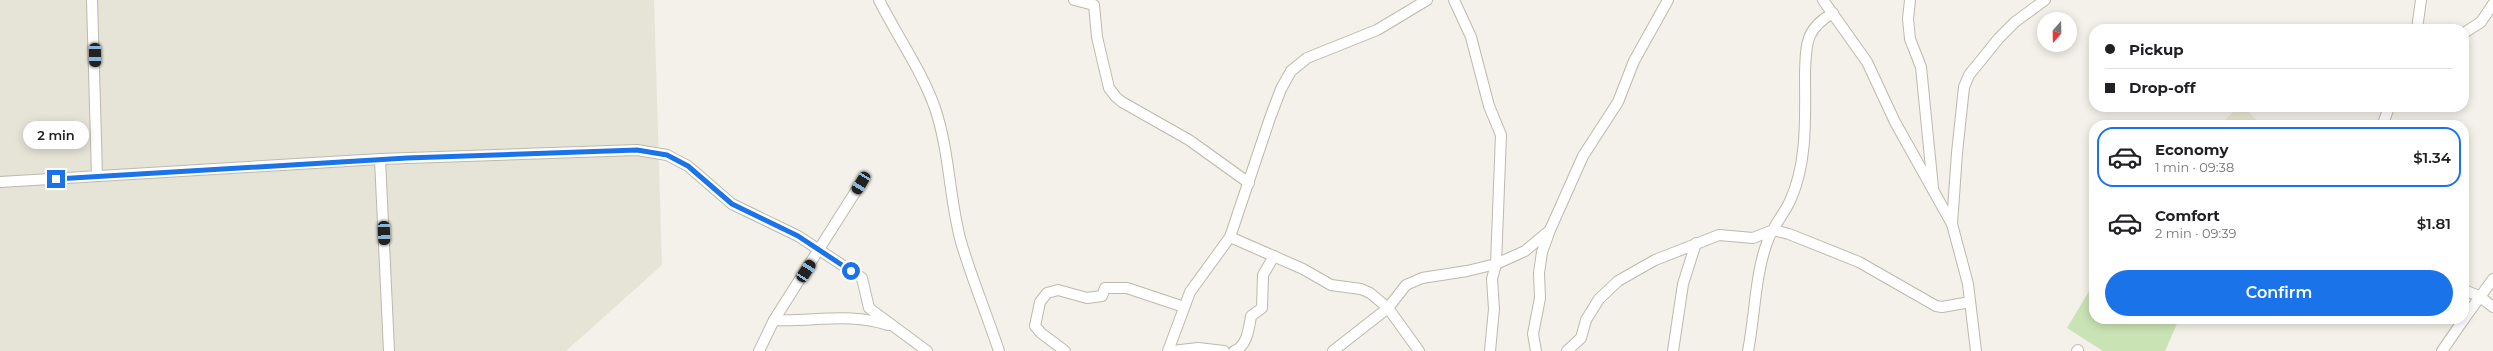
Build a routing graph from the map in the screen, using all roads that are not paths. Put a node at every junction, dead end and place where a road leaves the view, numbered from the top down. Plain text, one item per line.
1 (92, 0) edge
2 (880, 0) edge
3 (1074, 0) edge
4 (1427, 0) edge
5 (1454, 0) edge
6 (1668, 0) edge
7 (1817, 0) edge
8 (1910, 0) edge
9 (2045, 0) edge
10 (2420, 0) edge
11 (2493, 4) edge
12 (1828, 6) edge
13 (2418, 24) edge
14 (2469, 30) edge
15 (380, 159) junction
16 (97, 176) junction
17 (0, 182) edge
18 (861, 183) dead end
19 (1249, 183) junction
20 (1933, 194) junction
21 (1952, 224) junction
22 (1550, 230) junction
23 (1773, 230) junction
24 (1230, 237) junction
25 (1696, 243) junction
26 (819, 251) junction
27 (1274, 256) junction
28 (1496, 264) junction
29 (2493, 280) edge
30 (2469, 292) edge
31 (2479, 296) junction
32 (1970, 302) junction
33 (1184, 307) junction
34 (2493, 307) edge
35 (1388, 308) junction
36 (2469, 311) edge
37 (774, 320) junction
38 (2461, 324) edge
39 (898, 330) junction
40 (389, 351) edge
41 (759, 351) edge
42 (927, 351) edge
43 (999, 351) edge
44 (1065, 351) edge
45 (1168, 351) edge
46 (1172, 351) edge
47 (1224, 351) edge
48 (1234, 351) edge
49 (1333, 351) edge
50 (1419, 351) edge
51 (1490, 351) edge
52 (1536, 351) edge
53 (1567, 351) edge
54 (1673, 351) edge
55 (1748, 351) edge
56 (1976, 351) edge
57 (2442, 351) edge

1 - 16 street
2 - 43 street
3 - 19 street
4 - 19 street
5 - 28 street
6 - 22 street
7 - 12 street
8 - 20 street
9 - 21 street
10 - 13 street
11 - 14 street
12 - 20 street
12 - 23 street
15 - 16 street
15 - 26 street
15 - 40 street
16 - 17 street
18 - 26 street
19 - 24 street
20 - 21 street
21 - 32 street
22 - 28 street
22 - 52 street
23 - 25 street
23 - 32 street
23 - 55 street
24 - 27 street
24 - 33 street
25 - 53 street
25 - 54 street
26 - 37 street
26 - 39 street
27 - 35 street
27 - 48 street
28 - 35 street
28 - 51 street
29 - 31 street
30 - 31 street
31 - 34 street
31 - 36 street
32 - 56 street
33 - 44 street
33 - 45 street
35 - 49 street
35 - 50 street
37 - 39 street
37 - 41 street
38 - 57 street
39 - 42 street
46 - 47 street

